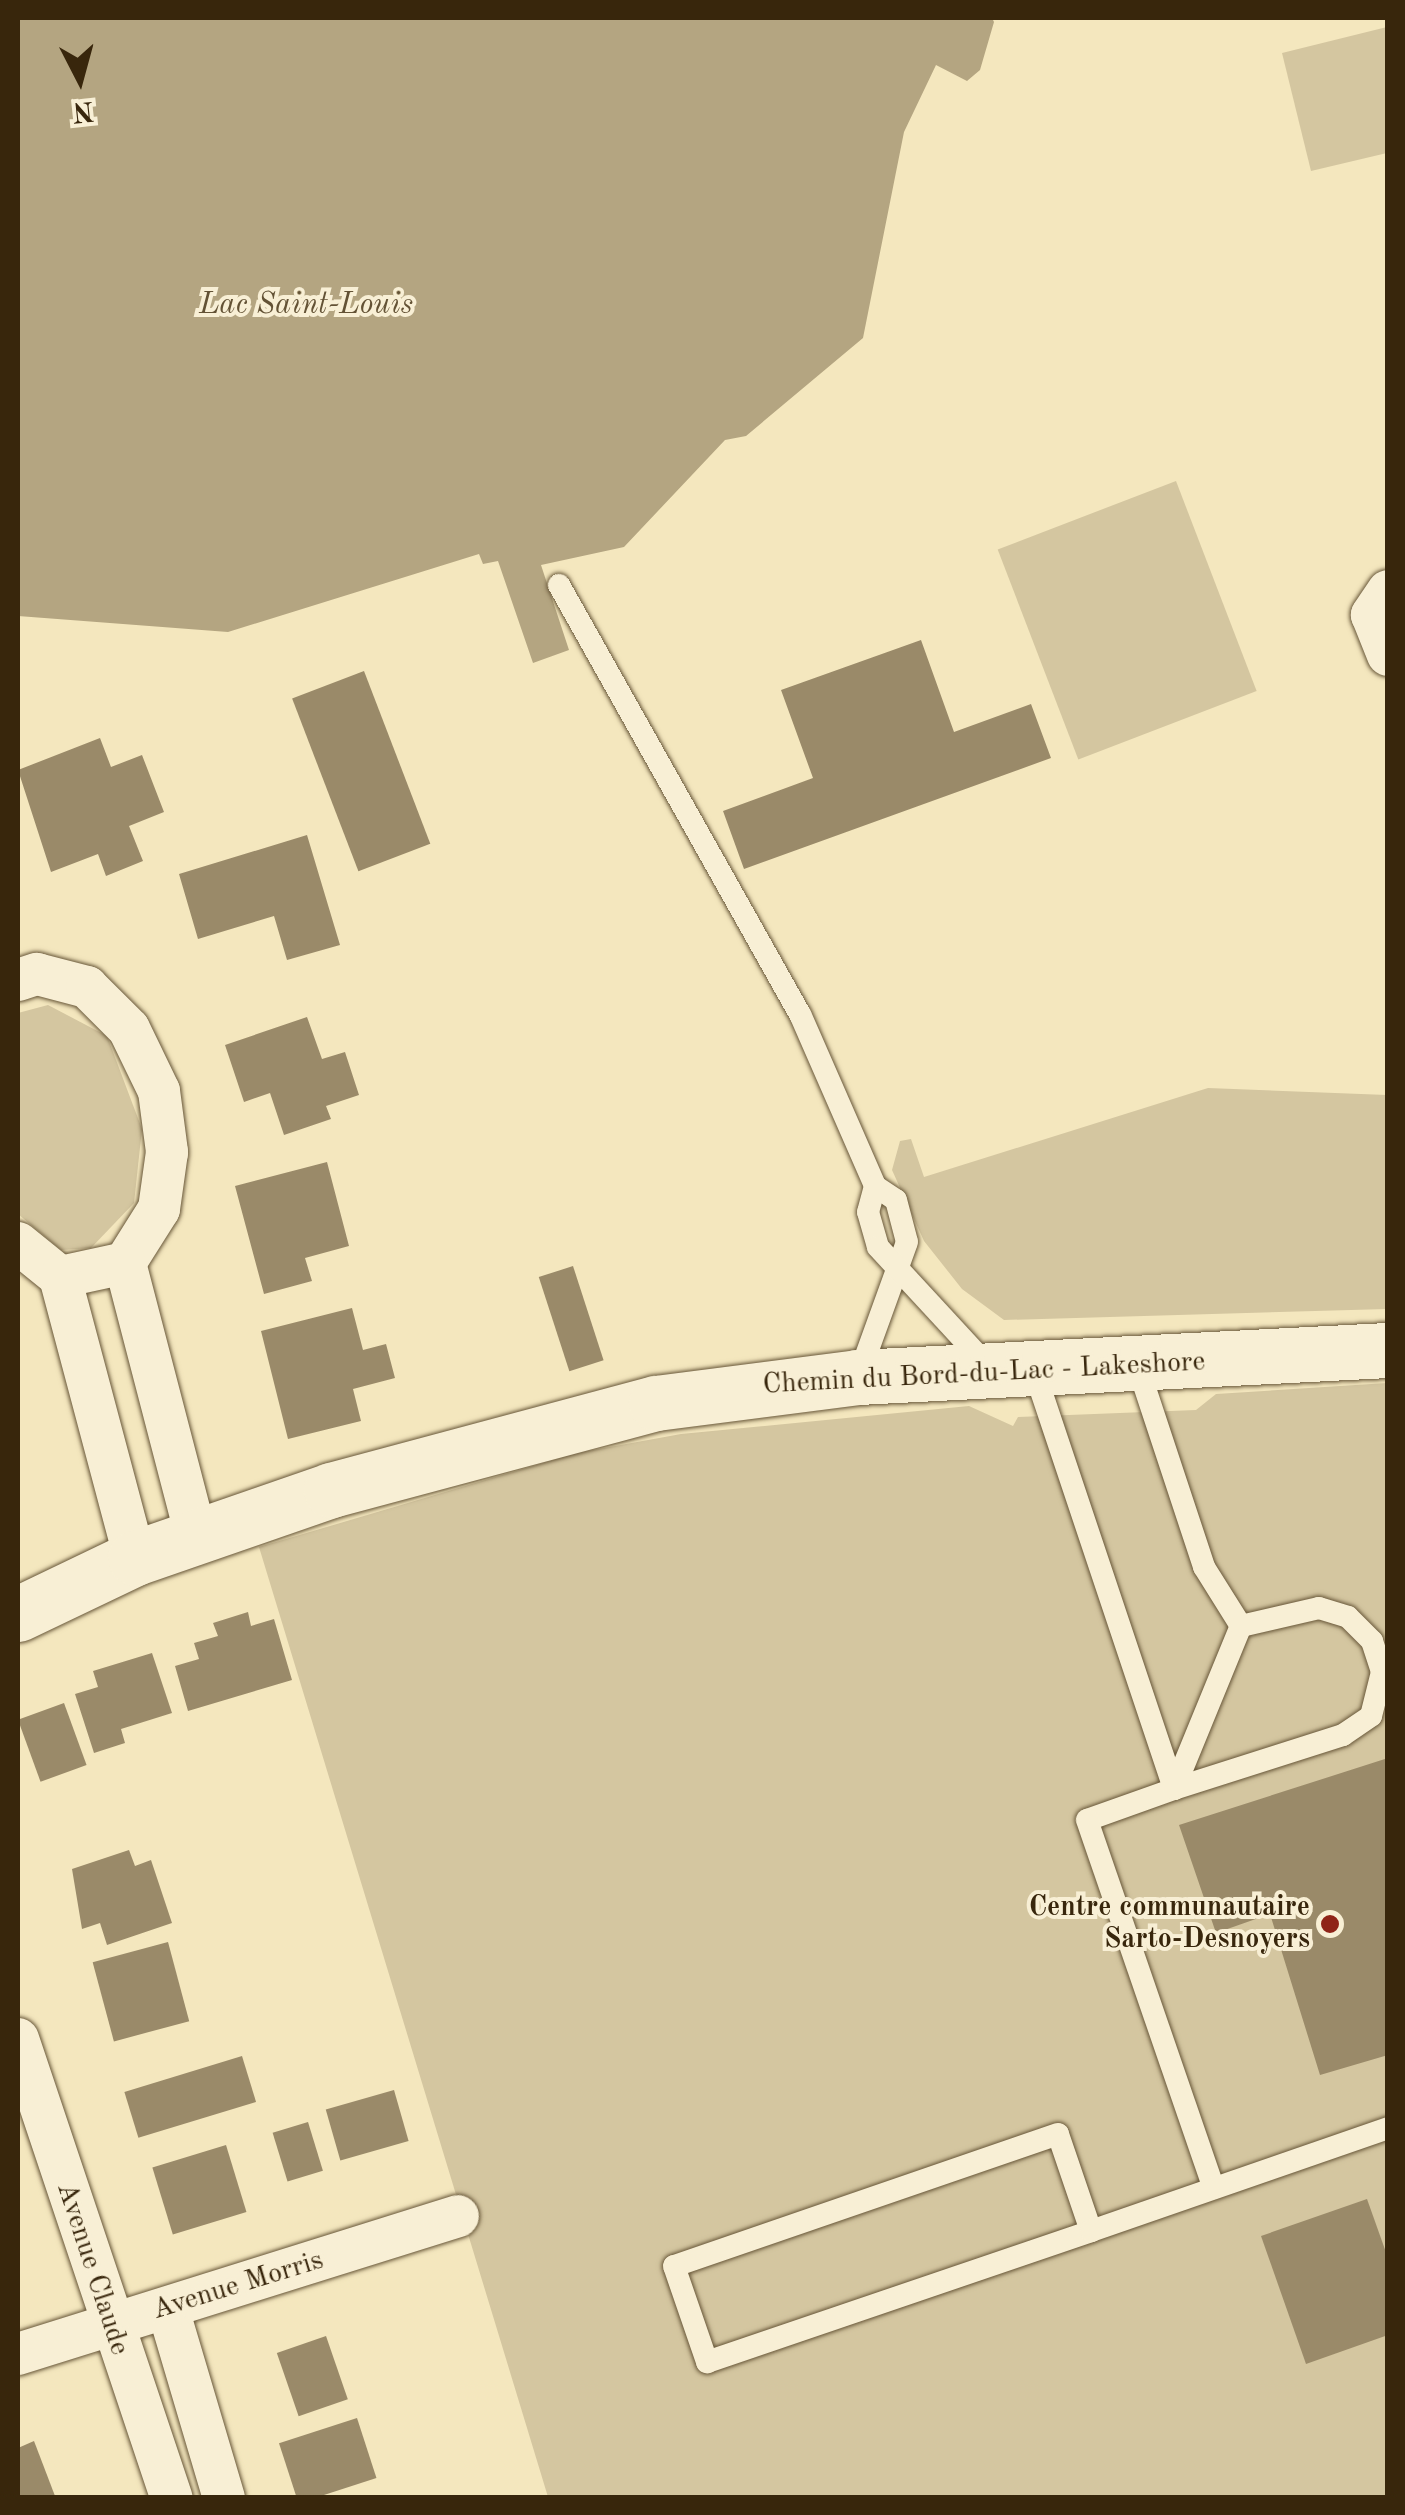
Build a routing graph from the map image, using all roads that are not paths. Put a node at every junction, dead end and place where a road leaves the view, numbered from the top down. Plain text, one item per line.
1 (560, 585) dead end
2 (1388, 591) edge
3 (1388, 655) edge
4 (18, 980) edge
5 (18, 1243) edge
6 (898, 1262) junction
7 (125, 1263) junction
8 (60, 1277) junction
9 (1388, 1350) edge
10 (1137, 1364) junction
11 (1011, 1368) junction
12 (858, 1377) junction
13 (196, 1536) junction
14 (136, 1558) junction
15 (18, 1614) edge
16 (1240, 1626) junction
17 (1174, 1788) junction
18 (18, 2039) edge
19 (1388, 2128) edge
20 (1214, 2188) junction
21 (458, 2216) dead end
22 (1091, 2231) junction
23 (168, 2308) junction
24 (109, 2326) junction
25 (18, 2354) edge
26 (172, 2498) edge
27 (224, 2498) edge

1 - 6 lane
2 - 3 street
4 - 7 street
5 - 8 street
6 - 11 lane
6 - 12 lane
7 - 8 street
7 - 13 street
8 - 14 street
9 - 10 street, Chemin du Bord-du-Lac - Lakeshore
10 - 11 street, Chemin du Bord-du-Lac - Lakeshore
10 - 16 lane
11 - 12 street, Chemin du Bord-du-Lac - Lakeshore
11 - 17 lane
12 - 13 street, Chemin du Bord-du-Lac - Lakeshore
13 - 14 street, Chemin du Bord-du-Lac - Lakeshore
14 - 15 street, Chemin du Bord-du-Lac - Lakeshore
16 - 17 lane
16 - 17 lane
17 - 20 lane
18 - 24 street, Avenue Claude
19 - 20 lane
20 - 22 lane
21 - 23 street, Avenue Morris
22 - 22 lane
23 - 24 street, Avenue Morris
23 - 27 street
24 - 25 street, Avenue Morris
24 - 26 street, Avenue Claude

